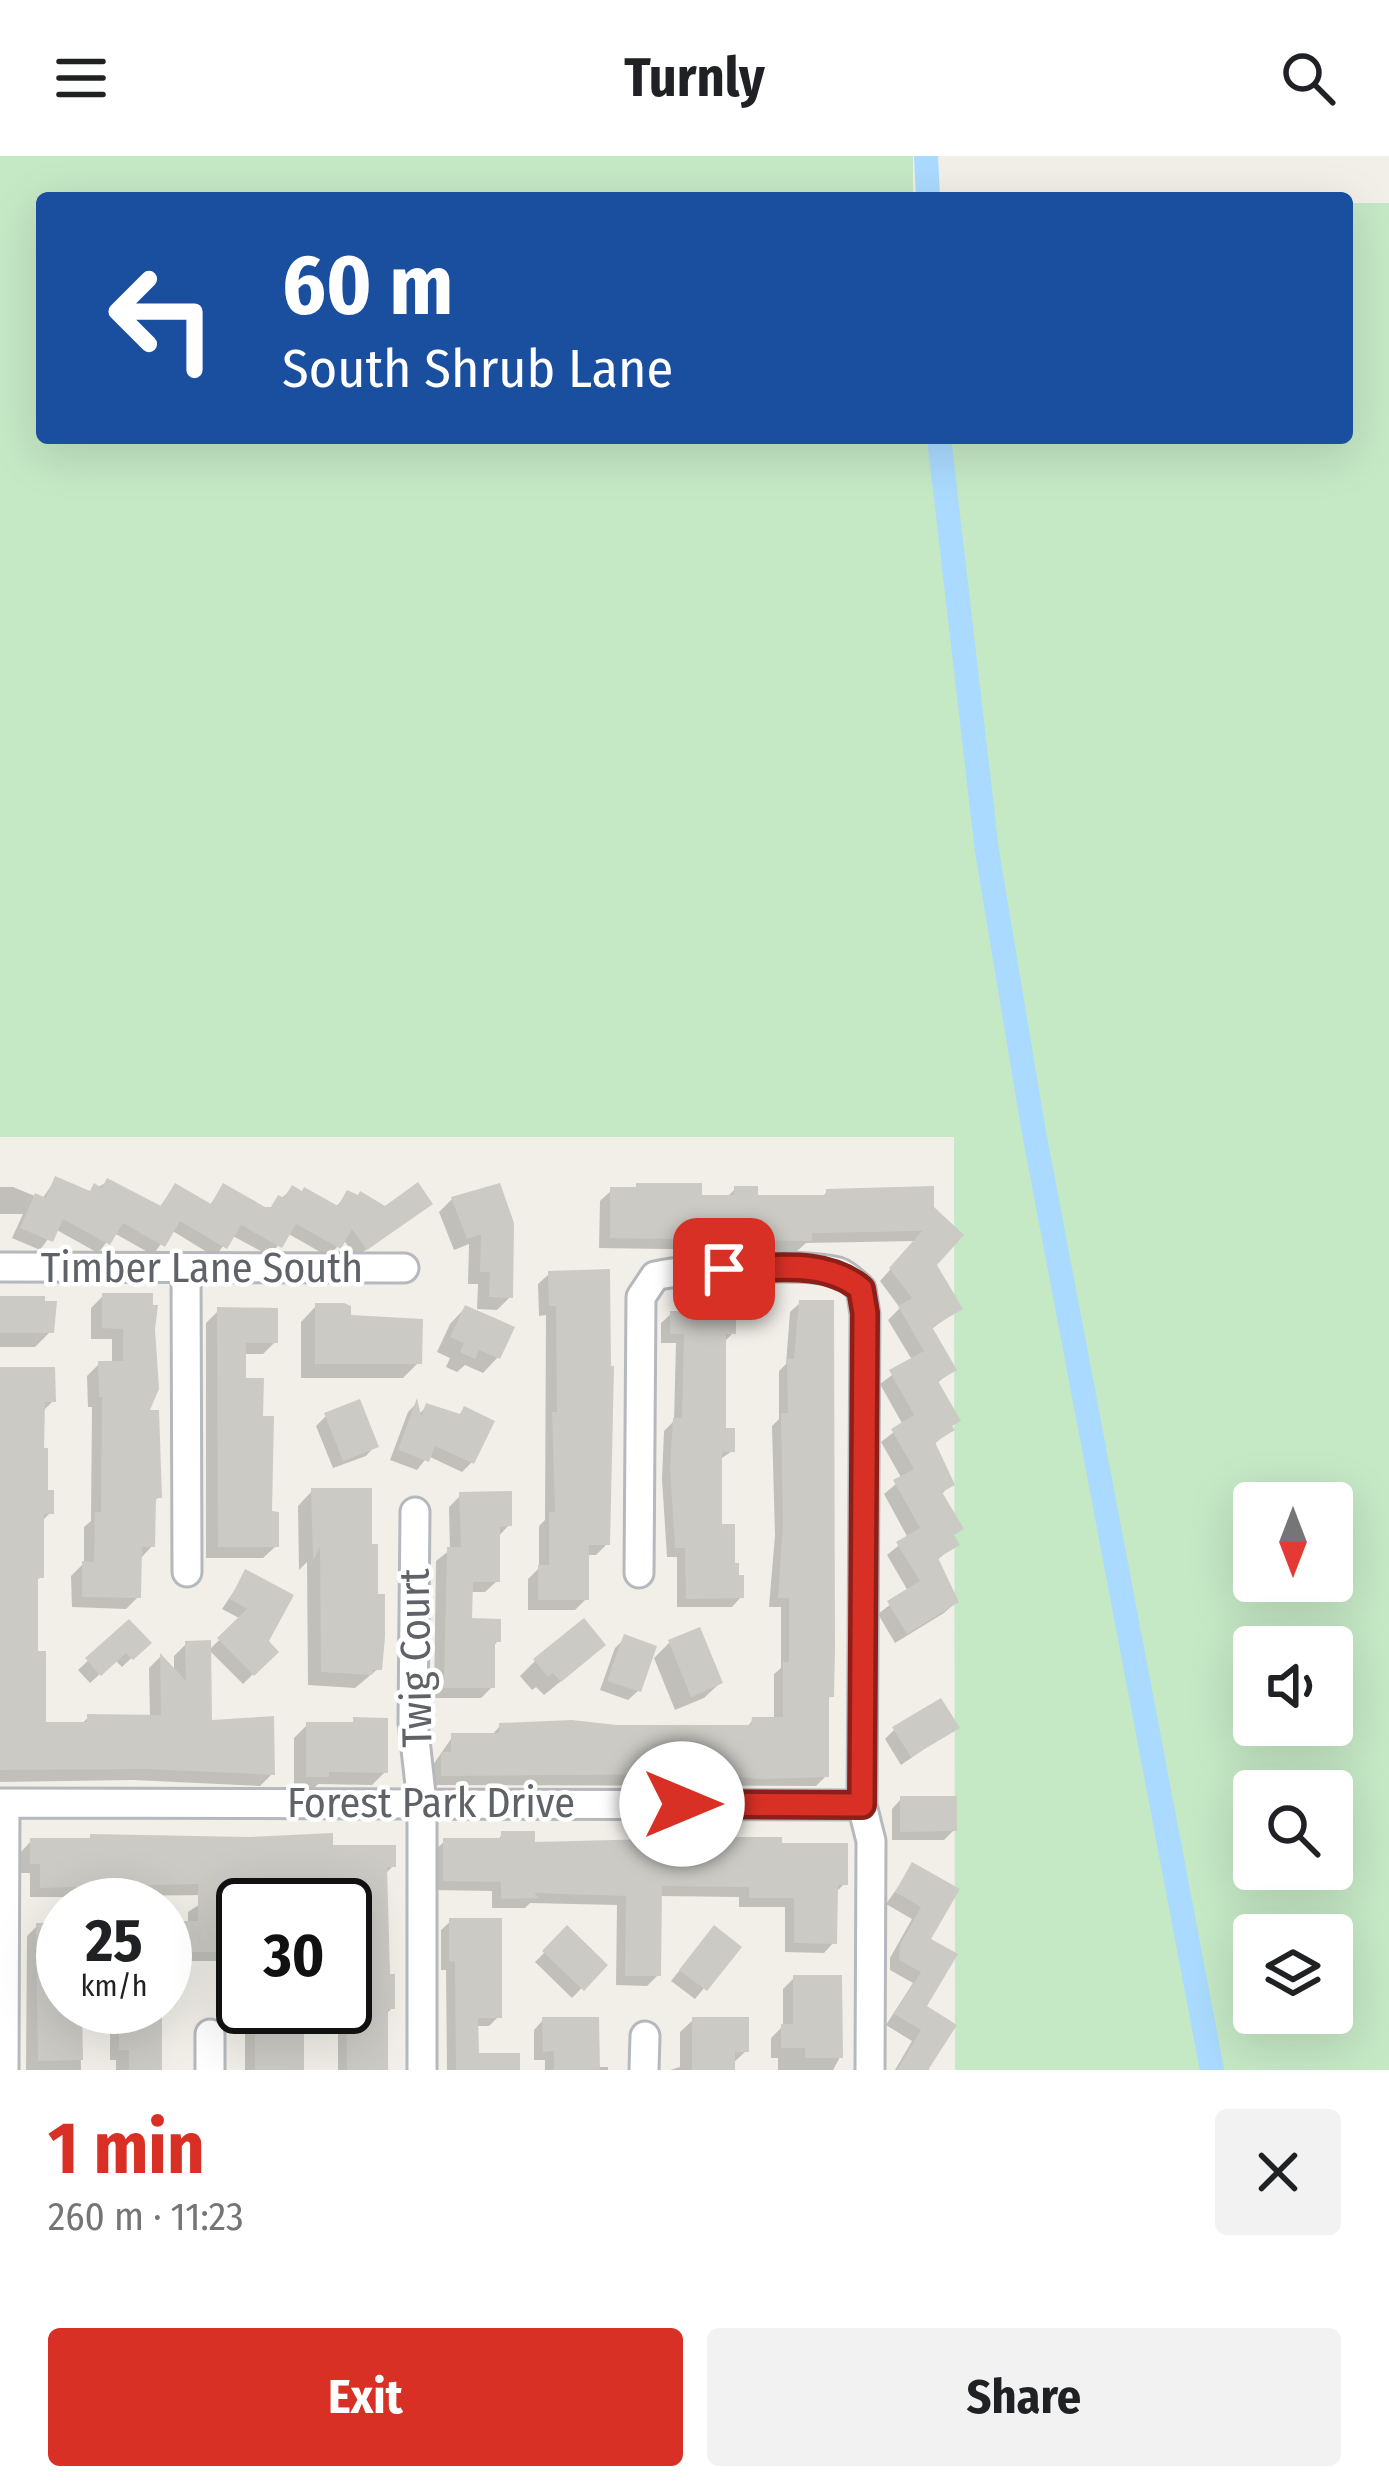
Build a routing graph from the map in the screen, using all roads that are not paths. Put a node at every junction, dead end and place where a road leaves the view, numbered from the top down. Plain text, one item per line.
1 (0, 1268) edge
2 (404, 1268) dead end
3 (186, 1270) junction
4 (415, 1512) dead end
5 (187, 1572) dead end
6 (639, 1573) dead end
7 (422, 1803) junction
8 (3, 1804) edge
9 (862, 1805) junction
10 (2, 2029) edge
11 (210, 2034) dead end
12 (645, 2036) dead end
13 (4, 2070) edge
14 (210, 2070) edge
15 (422, 2070) edge
16 (644, 2070) edge
17 (870, 2070) edge

1 - 3 street, Timber Lane South
2 - 3 street, Timber Lane South
3 - 5 street
4 - 7 street, Twig Court
6 - 9 street
7 - 8 street, Forest Park Drive
7 - 9 street, Forest Park Drive
7 - 15 street, Twig Court
8 - 10 street
9 - 17 street
10 - 13 street
11 - 14 street
12 - 16 street

